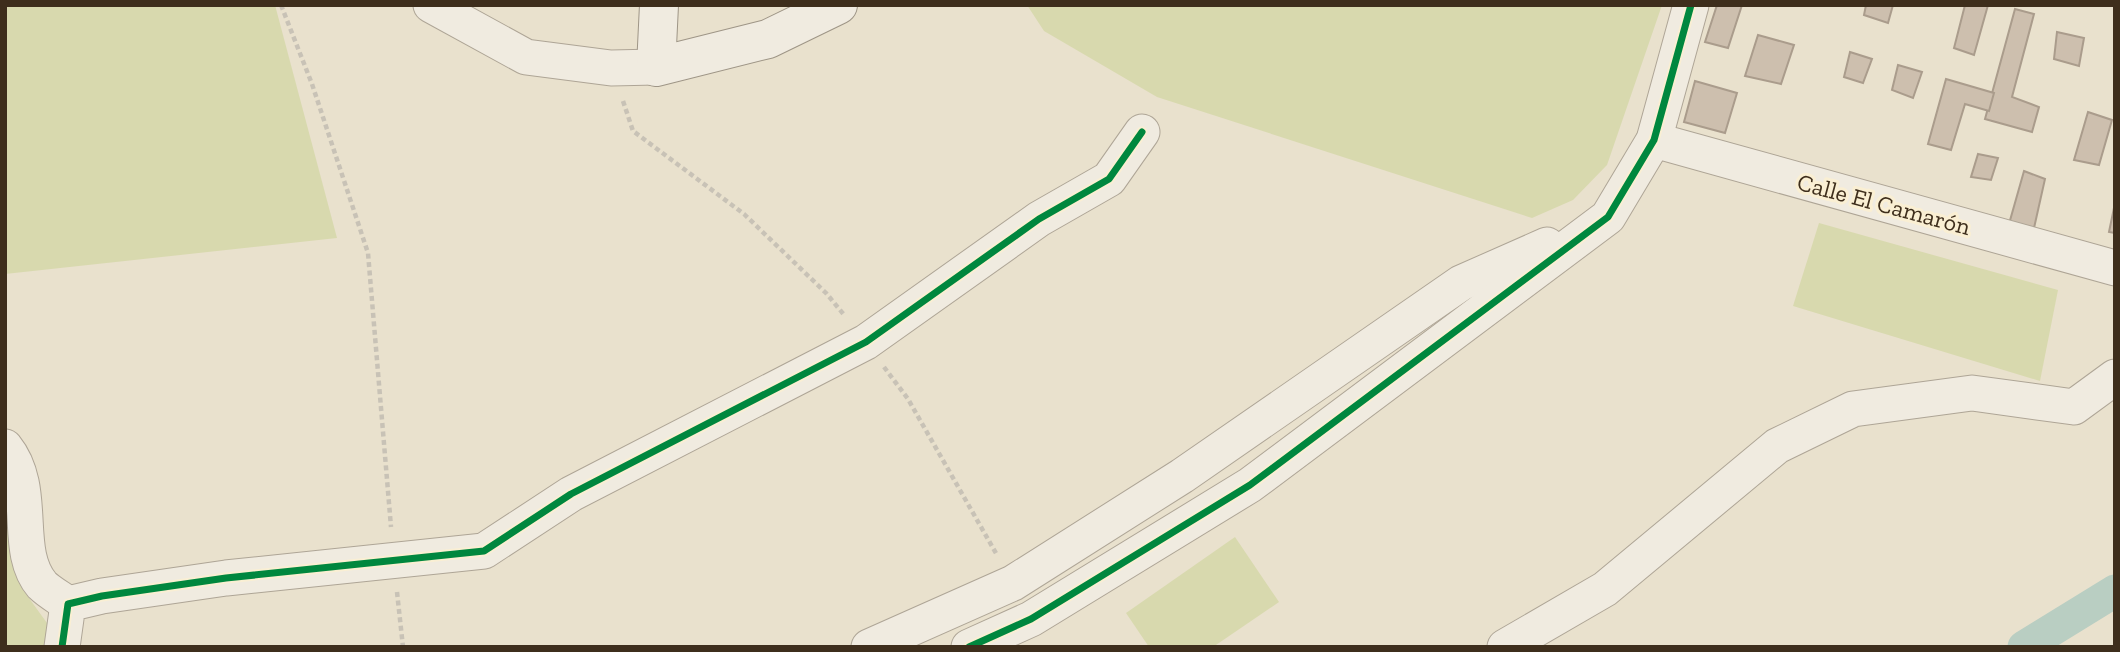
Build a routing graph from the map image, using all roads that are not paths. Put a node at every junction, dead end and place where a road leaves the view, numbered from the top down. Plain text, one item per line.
1 (431, 5) edge
2 (659, 5) edge
3 (838, 5) edge
4 (1691, 5) edge
5 (656, 67) junction
6 (1142, 132) dead end
7 (1654, 140) junction
8 (1604, 220) junction
9 (2115, 268) edge
10 (2115, 377) edge
11 (5, 447) edge
12 (68, 604) junction
13 (62, 647) edge
14 (869, 647) edge
15 (969, 647) edge
16 (1505, 647) edge

1 - 5 street
2 - 5 street
3 - 5 street
4 - 7 street
6 - 12 street
7 - 8 street
7 - 9 street, Calle El Camarón
8 - 14 street
8 - 15 street
10 - 16 street
11 - 12 street
12 - 13 street

